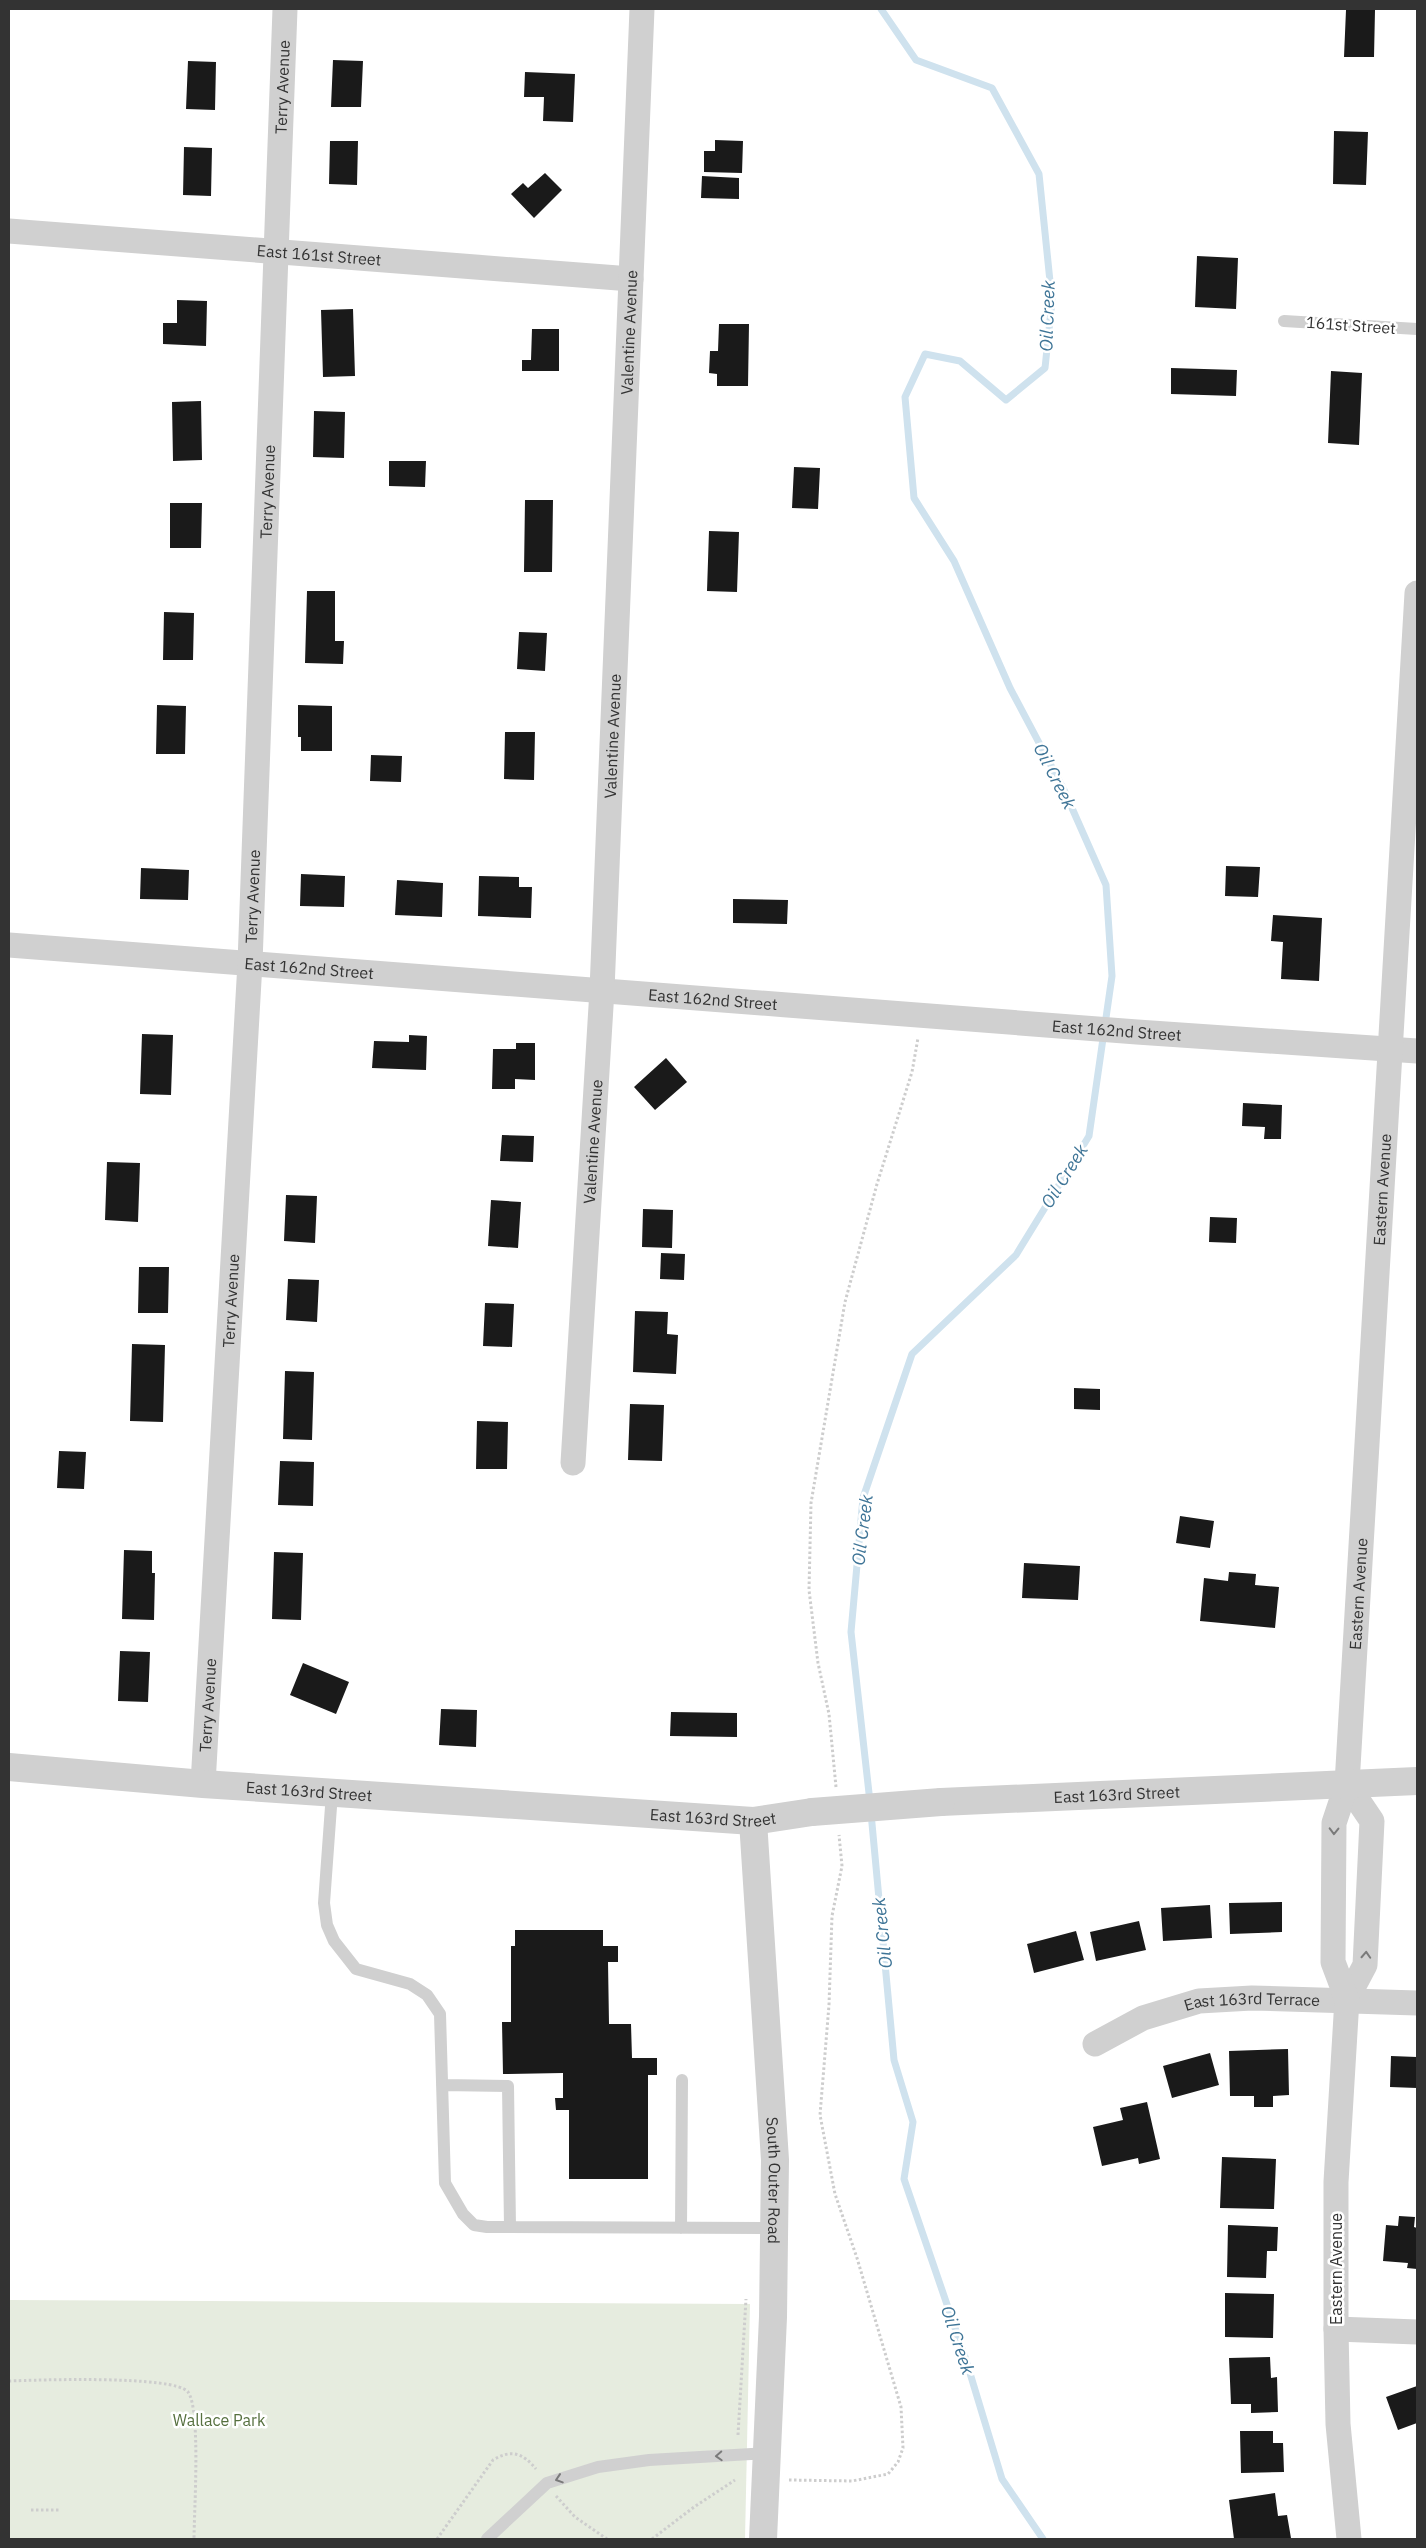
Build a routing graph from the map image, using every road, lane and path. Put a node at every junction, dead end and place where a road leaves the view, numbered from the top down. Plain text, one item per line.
1 (285, 9) edge
2 (642, 9) edge
3 (9, 231) edge
4 (276, 252) junction
5 (631, 279) junction
6 (1284, 321) dead end
7 (1417, 329) edge
8 (1417, 593) edge
9 (9, 945) edge
10 (250, 963) junction
11 (602, 990) junction
12 (1389, 1049) junction
13 (1417, 1051) edge
14 (573, 1464) dead end
15 (9, 1767) edge
16 (1417, 1781) edge
17 (203, 1784) junction
18 (1347, 1784) junction
19 (332, 1793) junction
20 (753, 1821) junction
21 (1347, 1999) junction
22 (1417, 2003) edge
23 (1095, 2044) dead end
24 (682, 2080) dead end
25 (442, 2085) junction
26 (510, 2227) junction
27 (681, 2228) junction
28 (774, 2228) junction
29 (746, 2298) dead end
30 (1336, 2329) junction
31 (1417, 2332) edge
32 (9, 2381) edge
33 (738, 2435) dead end
34 (768, 2453) junction
35 (735, 2480) dead end
36 (31, 2510) dead end
37 (60, 2510) dead end
38 (194, 2539) edge
39 (487, 2539) edge
40 (652, 2539) edge
41 (764, 2539) edge
42 (1349, 2539) edge

1 - 4 street, Terry Avenue
2 - 5 street, Valentine Avenue
3 - 4 street, East 161st Street
4 - 5 street, East 161st Street
4 - 10 street, Terry Avenue
5 - 11 street, Valentine Avenue
6 - 7 lane, 161st Street
8 - 12 street, Eastern Avenue
9 - 10 street, East 162nd Street
10 - 11 street, East 162nd Street
10 - 17 street, Terry Avenue
11 - 12 street, East 162nd Street
11 - 14 street, Valentine Avenue
12 - 13 street, East 162nd Street
12 - 18 street, Eastern Avenue
15 - 17 street, East 163rd Street
16 - 18 street, East 163rd Street
17 - 19 street, East 163rd Street
18 - 20 street, East 163rd Street, bridge
18 -> 21 street, Eastern Avenue
21 -> 18 street, Eastern Avenue
19 - 20 street, East 163rd Street
19 - 25 lane
20 - 28 street, South Outer Road
21 - 22 street, East 163rd Terrace
21 - 23 street, East 163rd Terrace
21 - 30 street, Eastern Avenue
24 - 27 lane
25 - 26 lane
25 - 26 lane
26 - 27 lane
27 - 28 lane
28 - 34 street, South Outer Road
29 - 33 path
30 - 31 street
30 - 42 street, Eastern Avenue
32 - 38 path
34 -> 39 lane
34 - 41 street, South Outer Road
35 - 40 path
36 - 37 path

